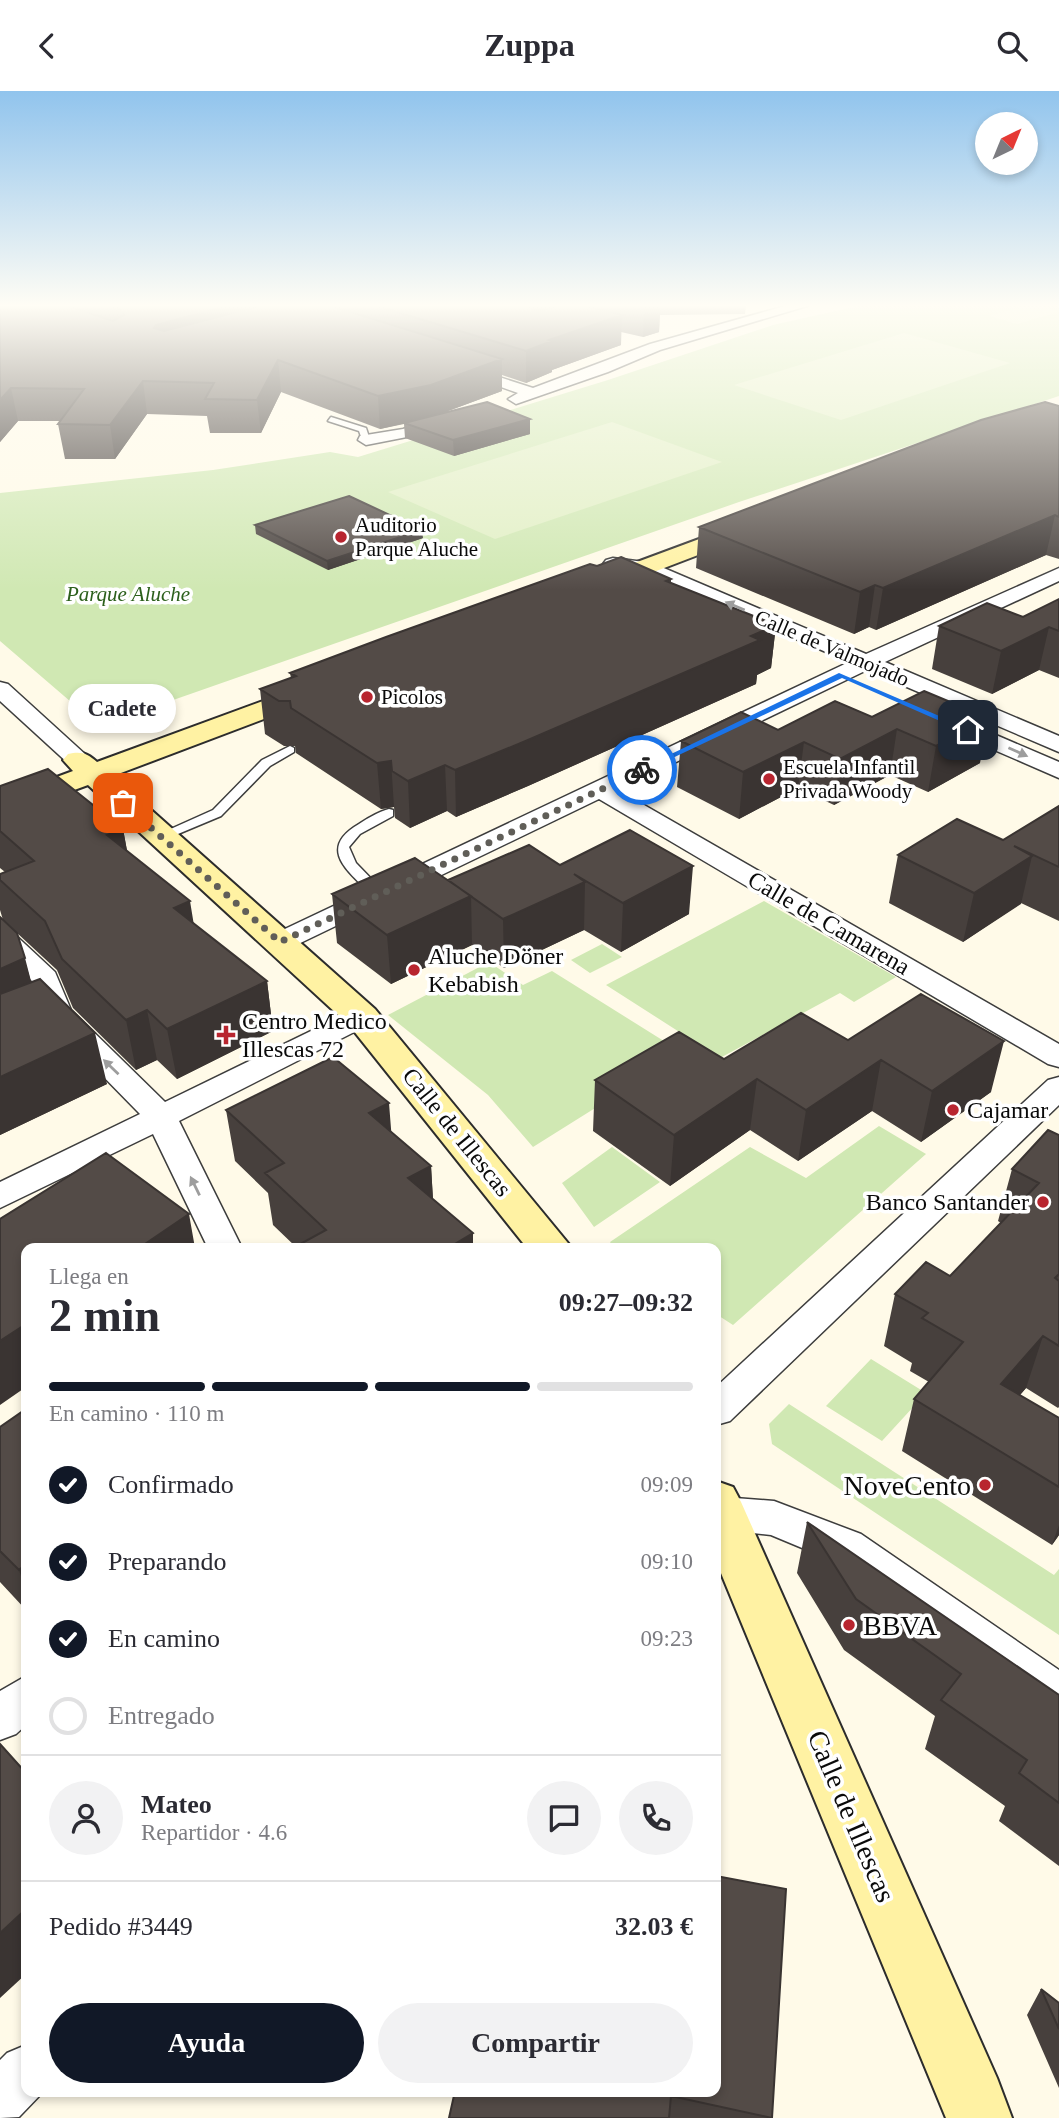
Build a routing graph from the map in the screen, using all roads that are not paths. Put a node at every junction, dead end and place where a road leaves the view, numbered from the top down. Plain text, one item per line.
1 (510, 401) edge
2 (506, 402) dead end
3 (468, 414) edge
4 (331, 419) edge
5 (366, 440) joint
6 (645, 567) junction
7 (615, 570) junction
8 (1059, 574) edge
9 (570, 587) edge
10 (865, 663) junction
11 (842, 675) junction
12 (329, 676) edge
13 (0, 689) edge
14 (877, 690) dead end
15 (925, 712) edge
16 (1059, 745) edge
17 (290, 750) edge
18 (84, 767) junction
19 (1059, 771) edge
20 (0, 788) edge
21 (600, 790) junction
22 (0, 808) edge
23 (389, 813) edge
24 (161, 836) junction
25 (380, 894) junction
26 (0, 936) edge
27 (280, 942) junction
28 (362, 1017) junction
29 (1059, 1057) edge
30 (1053, 1101) edge
31 (160, 1115) junction
32 (0, 1196) edge
33 (223, 1243) edge
34 (547, 1243) edge
35 (721, 1406) edge
36 (721, 1508) edge
37 (721, 1513) edge
38 (1059, 1695) edge
39 (21, 2077) edge
40 (0, 2098) edge
41 (979, 2118) edge

1 - 2 street
3 - 5 street
4 - 5 lane
6 - 7 street
6 - 7 street
10 -> 6 street, Calle de Valmojado
7 - 9 street
7 - 11 street, Calle de Valmojado
8 - 10 street
10 - 11 street
10 - 16 street, Calle de Valmojado
11 - 14 street, Calle de Valmojado
11 - 21 street
12 - 18 street
13 - 18 street, Calle de Illescas
15 -> 19 street, Calle de Valmojado
17 - 24 lane
18 - 20 street
18 - 22 street
18 - 24 street, Calle de Illescas
21 - 25 street
21 - 29 street, Calle de Camarena
23 - 25 lane
24 - 27 street, Calle de Illescas
25 - 27 street
31 -> 26 street
27 - 28 street, Calle de Illescas
28 - 31 street
28 - 34 street, Calle de Illescas
30 - 35 street
31 - 32 street
33 -> 31 street
36 - 38 street, Calle de Illescas
37 - 41 street, Calle de Illescas
39 - 40 street

